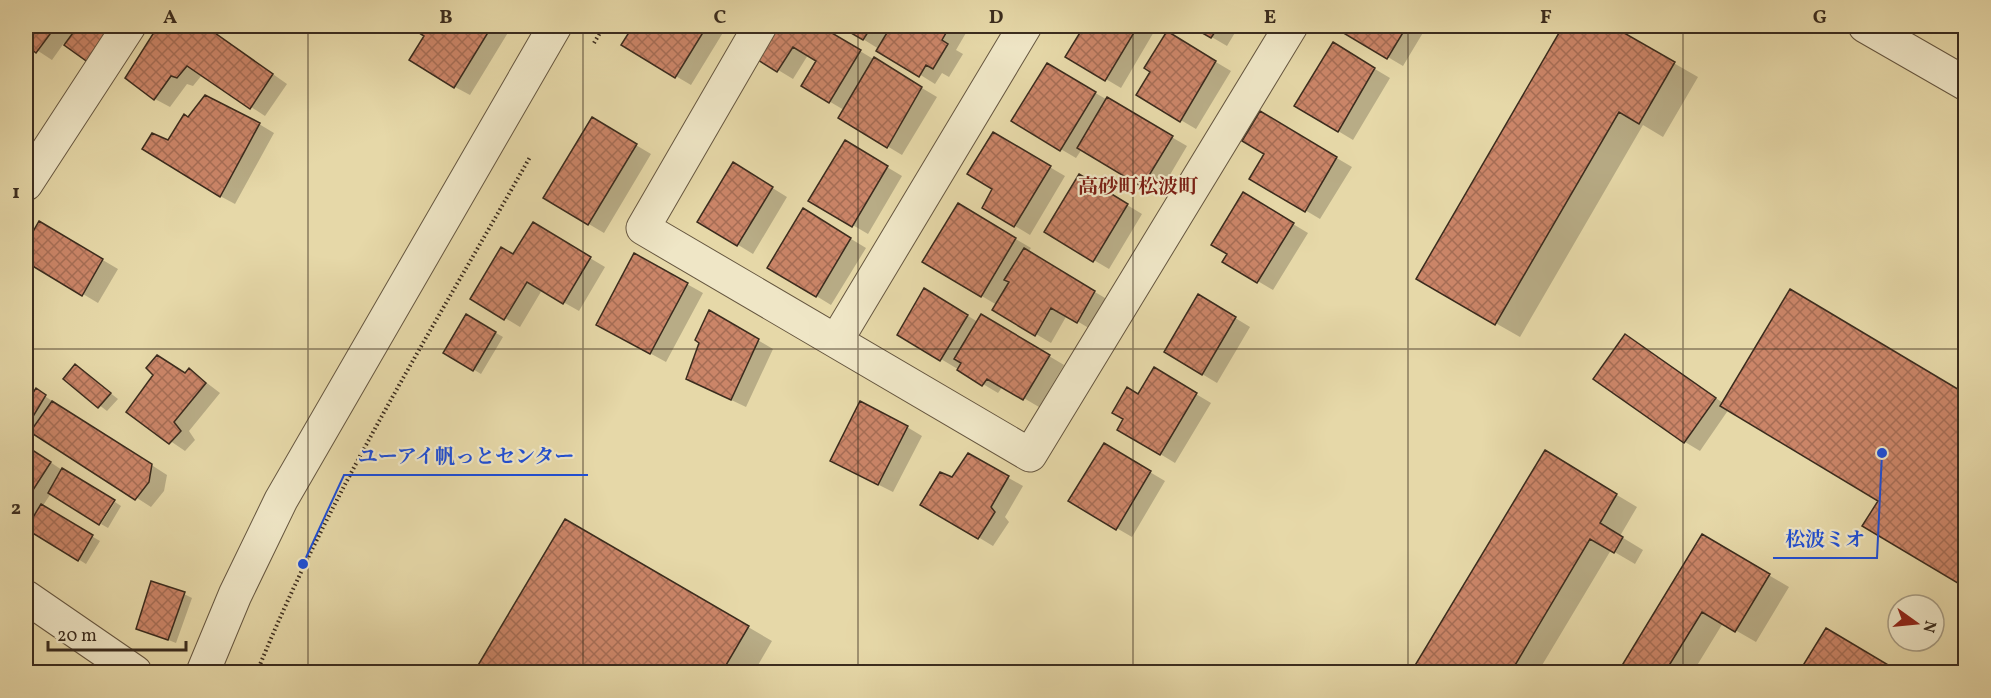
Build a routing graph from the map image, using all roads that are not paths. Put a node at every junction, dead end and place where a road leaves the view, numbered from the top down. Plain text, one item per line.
1 (129, 26) edge
2 (555, 26) edge
3 (760, 26) edge
4 (1025, 26) edge
5 (1291, 26) edge
6 (1865, 26) edge
7 (1965, 84) edge
8 (26, 184) edge
9 (836, 341) junction
10 (26, 597) edge
11 (135, 672) edge
12 (203, 672) edge

1 - 8 street
2 - 12 street
3 - 9 street
4 - 9 street
5 - 9 street
6 - 7 street
10 - 11 street

